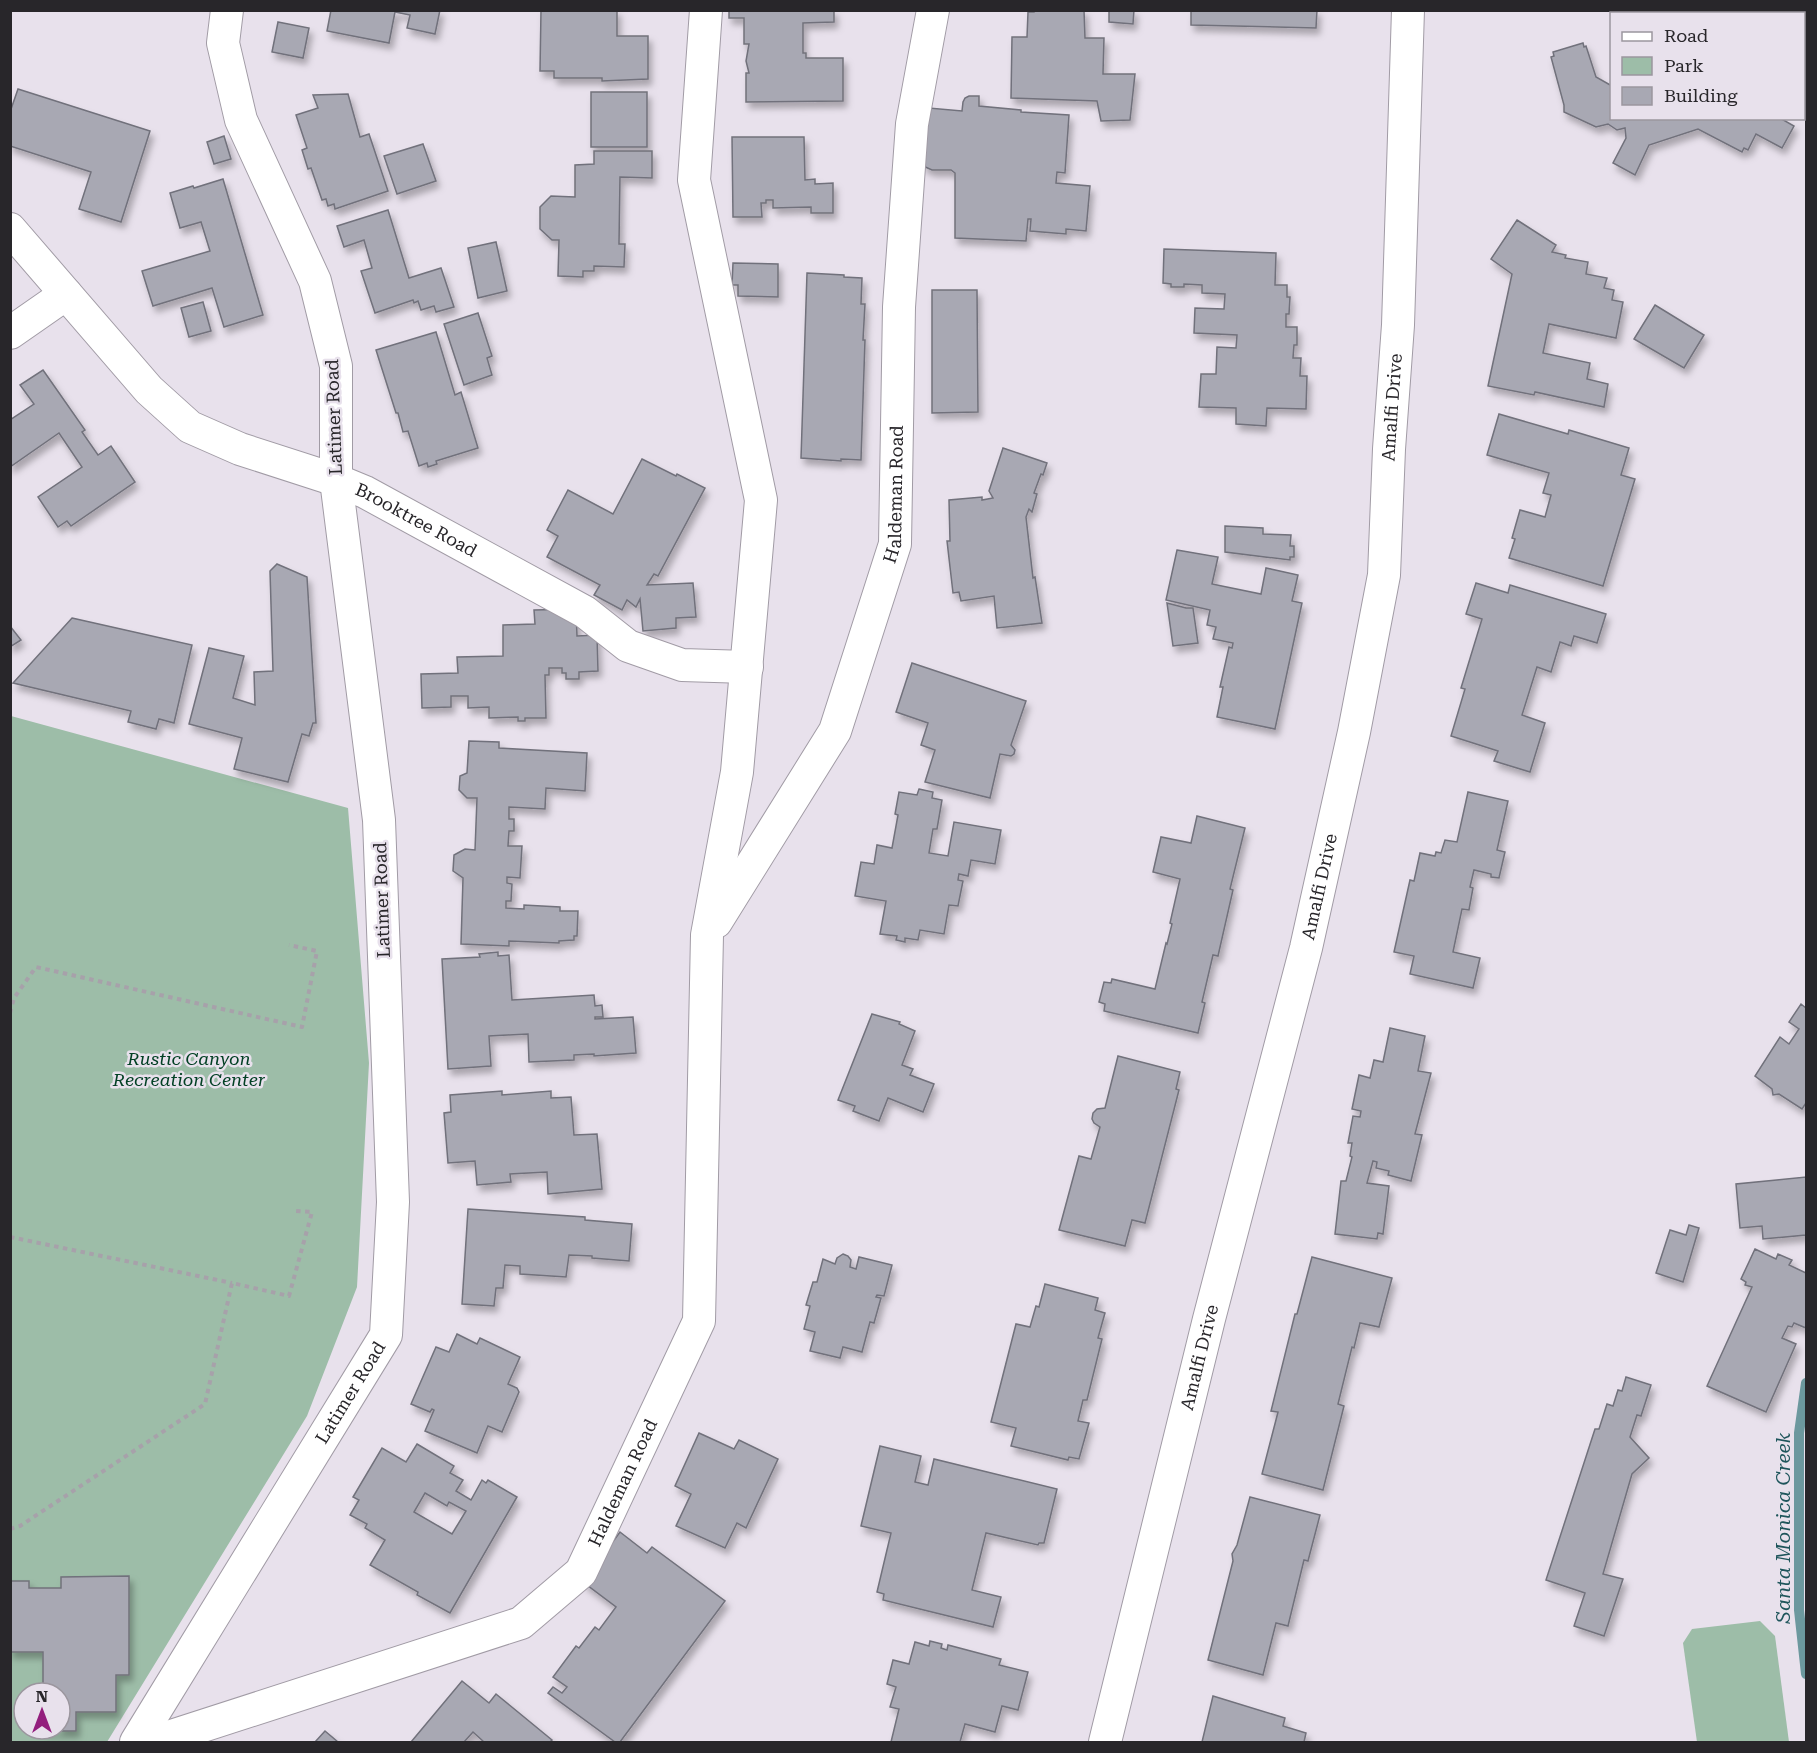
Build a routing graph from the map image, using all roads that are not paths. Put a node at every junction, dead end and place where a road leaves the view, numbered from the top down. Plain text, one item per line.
1 (227, 10) edge
2 (706, 10) edge
3 (933, 10) edge
4 (1408, 10) edge
5 (10, 229) edge
6 (66, 294) junction
7 (10, 333) edge
8 (336, 480) junction
9 (747, 667) junction
10 (707, 935) junction
11 (136, 1743) edge
12 (153, 1743) edge
13 (1105, 1743) edge

1 - 8 street, Latimer Road
2 - 9 street, Haldeman Road
3 - 10 street, Haldeman Road
4 - 13 street, Amalfi Drive
5 - 6 street, Brooktree Road
6 - 7 street
6 - 8 street, Brooktree Road
8 - 9 street, Brooktree Road
8 - 11 street, Latimer Road
9 - 10 street, Haldeman Road
10 - 12 street, Haldeman Road

